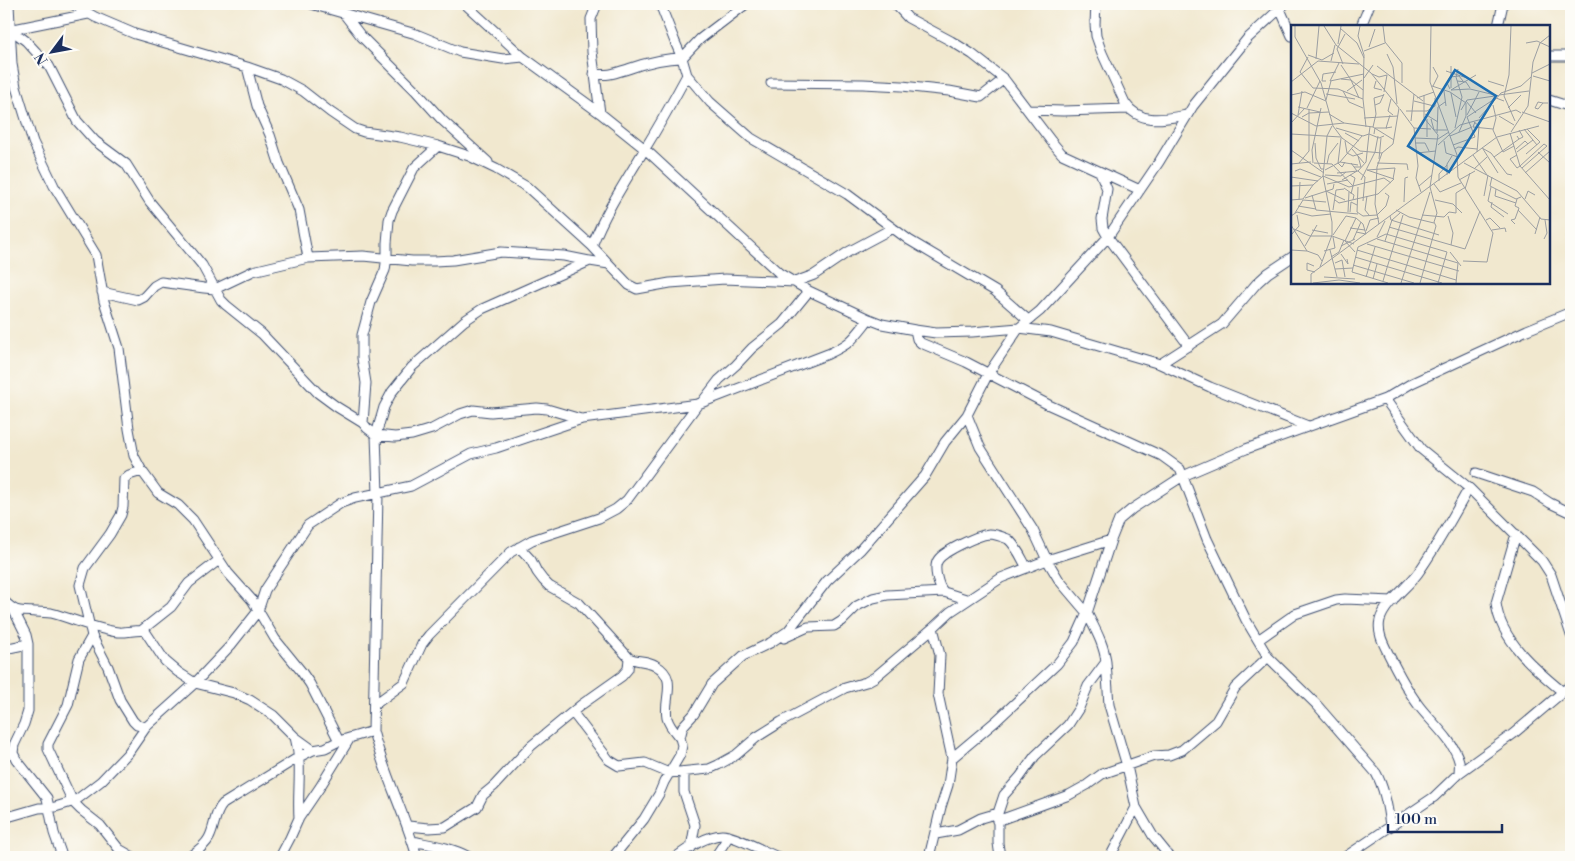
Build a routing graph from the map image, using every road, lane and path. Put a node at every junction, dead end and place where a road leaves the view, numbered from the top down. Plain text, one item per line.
1 (9, 4) edge
2 (72, 4) edge
3 (311, 4) edge
4 (465, 4) edge
5 (596, 4) edge
6 (660, 4) edge
7 (746, 4) edge
8 (895, 4) edge
9 (1096, 4) edge
10 (1370, 4) edge
11 (1503, 4) edge
12 (1283, 6) edge
13 (88, 14) junction
14 (344, 14) junction
15 (1362, 25) edge
16 (1498, 25) edge
17 (7, 30) edge
18 (1291, 33) edge
19 (1550, 56) edge
20 (1571, 56) edge
21 (523, 58) junction
22 (682, 58) junction
23 (248, 66) junction
24 (594, 74) junction
25 (687, 74) junction
26 (1004, 79) junction
27 (772, 83) dead end
28 (1550, 100) edge
29 (1571, 107) edge
30 (1129, 109) junction
31 (1028, 110) junction
32 (600, 113) junction
33 (1187, 116) junction
34 (438, 146) junction
35 (645, 148) junction
36 (496, 169) junction
37 (1100, 172) junction
38 (1140, 190) junction
39 (893, 228) junction
40 (1108, 237) junction
41 (592, 246) junction
42 (387, 257) junction
43 (308, 258) junction
44 (1291, 258) edge
45 (590, 261) junction
46 (609, 264) junction
47 (795, 282) junction
48 (215, 288) junction
49 (809, 291) junction
50 (102, 292) junction
51 (1571, 312) edge
52 (869, 319) junction
53 (1028, 320) junction
54 (1018, 328) junction
55 (914, 330) junction
56 (1189, 346) junction
57 (1160, 364) junction
58 (988, 374) junction
59 (1385, 398) junction
60 (700, 403) junction
61 (967, 415) junction
62 (582, 419) junction
63 (363, 423) junction
64 (1308, 426) junction
65 (376, 435) junction
66 (142, 471) junction
67 (1476, 473) dead end
68 (1183, 476) junction
69 (1469, 488) junction
70 (378, 494) junction
71 (1571, 512) edge
72 (1516, 534) junction
73 (1111, 540) junction
74 (519, 547) junction
75 (220, 560) junction
76 (1047, 560) junction
77 (1027, 568) junction
78 (944, 592) junction
79 (966, 599) junction
80 (4, 601) edge
81 (1393, 601) junction
82 (13, 609) junction
83 (258, 611) junction
84 (1087, 613) junction
85 (89, 626) junction
86 (933, 628) junction
87 (142, 630) junction
88 (1571, 635) edge
89 (92, 636) junction
90 (777, 639) junction
91 (1258, 640) junction
92 (28, 644) junction
93 (4, 649) edge
94 (1268, 657) junction
95 (629, 658) junction
96 (1106, 662) junction
97 (195, 683) junction
98 (1571, 685) edge
99 (1563, 692) junction
100 (374, 704) junction
101 (573, 712) junction
102 (146, 727) junction
103 (373, 731) junction
104 (295, 737) junction
105 (353, 738) junction
106 (680, 738) junction
107 (339, 741) junction
108 (313, 750) junction
109 (378, 750) junction
110 (300, 756) junction
111 (952, 758) junction
112 (1127, 766) junction
113 (684, 772) junction
114 (669, 773) junction
115 (1459, 773) junction
116 (72, 802) junction
117 (50, 807) junction
118 (1136, 807) junction
119 (998, 817) junction
120 (4, 818) edge
121 (298, 818) junction
122 (408, 826) junction
123 (1390, 826) junction
124 (936, 834) junction
125 (729, 836) junction
126 (412, 841) junction
127 (691, 848) junction
128 (60, 857) edge
129 (133, 857) edge
130 (188, 857) edge
131 (280, 857) edge
132 (416, 857) edge
133 (469, 857) edge
134 (613, 857) edge
135 (676, 857) edge
136 (714, 857) edge
137 (778, 857) edge
138 (929, 857) edge
139 (1000, 857) edge
140 (1110, 857) edge
141 (1170, 857) edge
142 (1345, 857) edge

1 - 17 street
2 - 13 street
3 - 14 street
4 - 21 street
5 - 24 street
6 - 22 street
7 - 22 street
8 - 26 street
9 - 30 street
10 - 15 street
11 - 16 street
12 - 18 street
12 - 33 street
13 - 17 street
13 - 23 street
14 - 21 street
14 - 36 street
17 - 48 street
17 - 50 street
19 - 20 street
21 - 32 street
22 - 24 street
22 - 25 street
23 - 34 street
23 - 43 street
24 - 32 street
25 - 35 street
25 - 39 street
26 - 27 street
26 - 31 street
28 - 29 street
30 - 31 street
30 - 33 street
31 - 37 street
32 - 35 street
33 - 38 street
34 - 36 street
34 - 42 street
35 - 41 street
35 - 47 street
36 - 41 street
37 - 38 street
37 - 40 street
38 - 40 street
39 - 47 street
39 - 53 street
40 - 53 street
40 - 56 street
41 - 46 street
42 - 43 street
42 - 45 street
42 - 63 street
43 - 48 street
44 - 56 street
45 - 46 street
45 - 65 street
46 - 47 street
47 - 49 street
48 - 50 street
48 - 63 street
49 - 52 street
49 - 60 street
50 - 66 street
51 - 59 street
52 - 55 street
52 - 60 street
53 - 54 street
54 - 55 street
54 - 57 street
54 - 58 street
55 - 58 street
56 - 57 street
57 - 64 street
58 - 61 street
58 - 68 street
59 - 64 street
59 - 69 street
60 - 62 street
60 - 74 street
61 - 76 street
61 - 90 street
62 - 65 street
62 - 70 street
63 - 65 street
64 - 68 street
65 - 70 street
66 - 75 street
66 - 85 street
67 - 71 street
68 - 73 street
68 - 91 street
69 - 72 street
69 - 81 street
70 - 83 street
70 - 100 street
72 - 88 street
72 - 99 street
73 - 76 street
73 - 84 street
74 - 95 street
74 - 100 street
75 - 83 street
75 - 87 street
76 - 77 street
76 - 84 street
77 - 78 street
77 - 79 street
78 - 79 street
78 - 90 street
79 - 86 street
80 - 82 street
81 - 91 street
81 - 115 street
82 - 85 street
82 - 92 street
83 - 97 street
83 - 107 street
84 - 96 street
84 - 111 street
85 - 87 street
85 - 89 street
86 - 111 street
86 - 113 street
87 - 97 street
89 - 102 street
89 - 116 street
90 - 106 street
91 - 94 street
92 - 93 street
92 - 117 street
94 - 112 street
94 - 123 street
95 - 101 street
95 - 106 street
96 - 112 street
96 - 119 street
97 - 102 street
97 - 104 street
98 - 99 street
99 - 115 street
100 - 103 street
101 - 114 street
101 - 122 street
102 - 116 street
103 - 105 street
103 - 109 street
104 - 108 street
104 - 110 street
105 - 107 street
105 - 109 street
105 - 121 street
106 - 114 street
107 - 108 street
108 - 110 street
109 - 122 street
110 - 121 street
110 - 130 street
111 - 124 street
112 - 118 street
112 - 119 street
113 - 114 street
113 - 127 street
114 - 134 street
115 - 123 street
116 - 117 street
116 - 129 street
117 - 120 street
117 - 128 street
118 - 140 street
118 - 141 street
119 - 124 street
119 - 139 street
121 - 131 street
122 - 126 street
123 - 142 street
124 - 138 street
125 - 127 street
125 - 136 street
125 - 137 street
126 - 132 street
126 - 133 street
127 - 135 street

